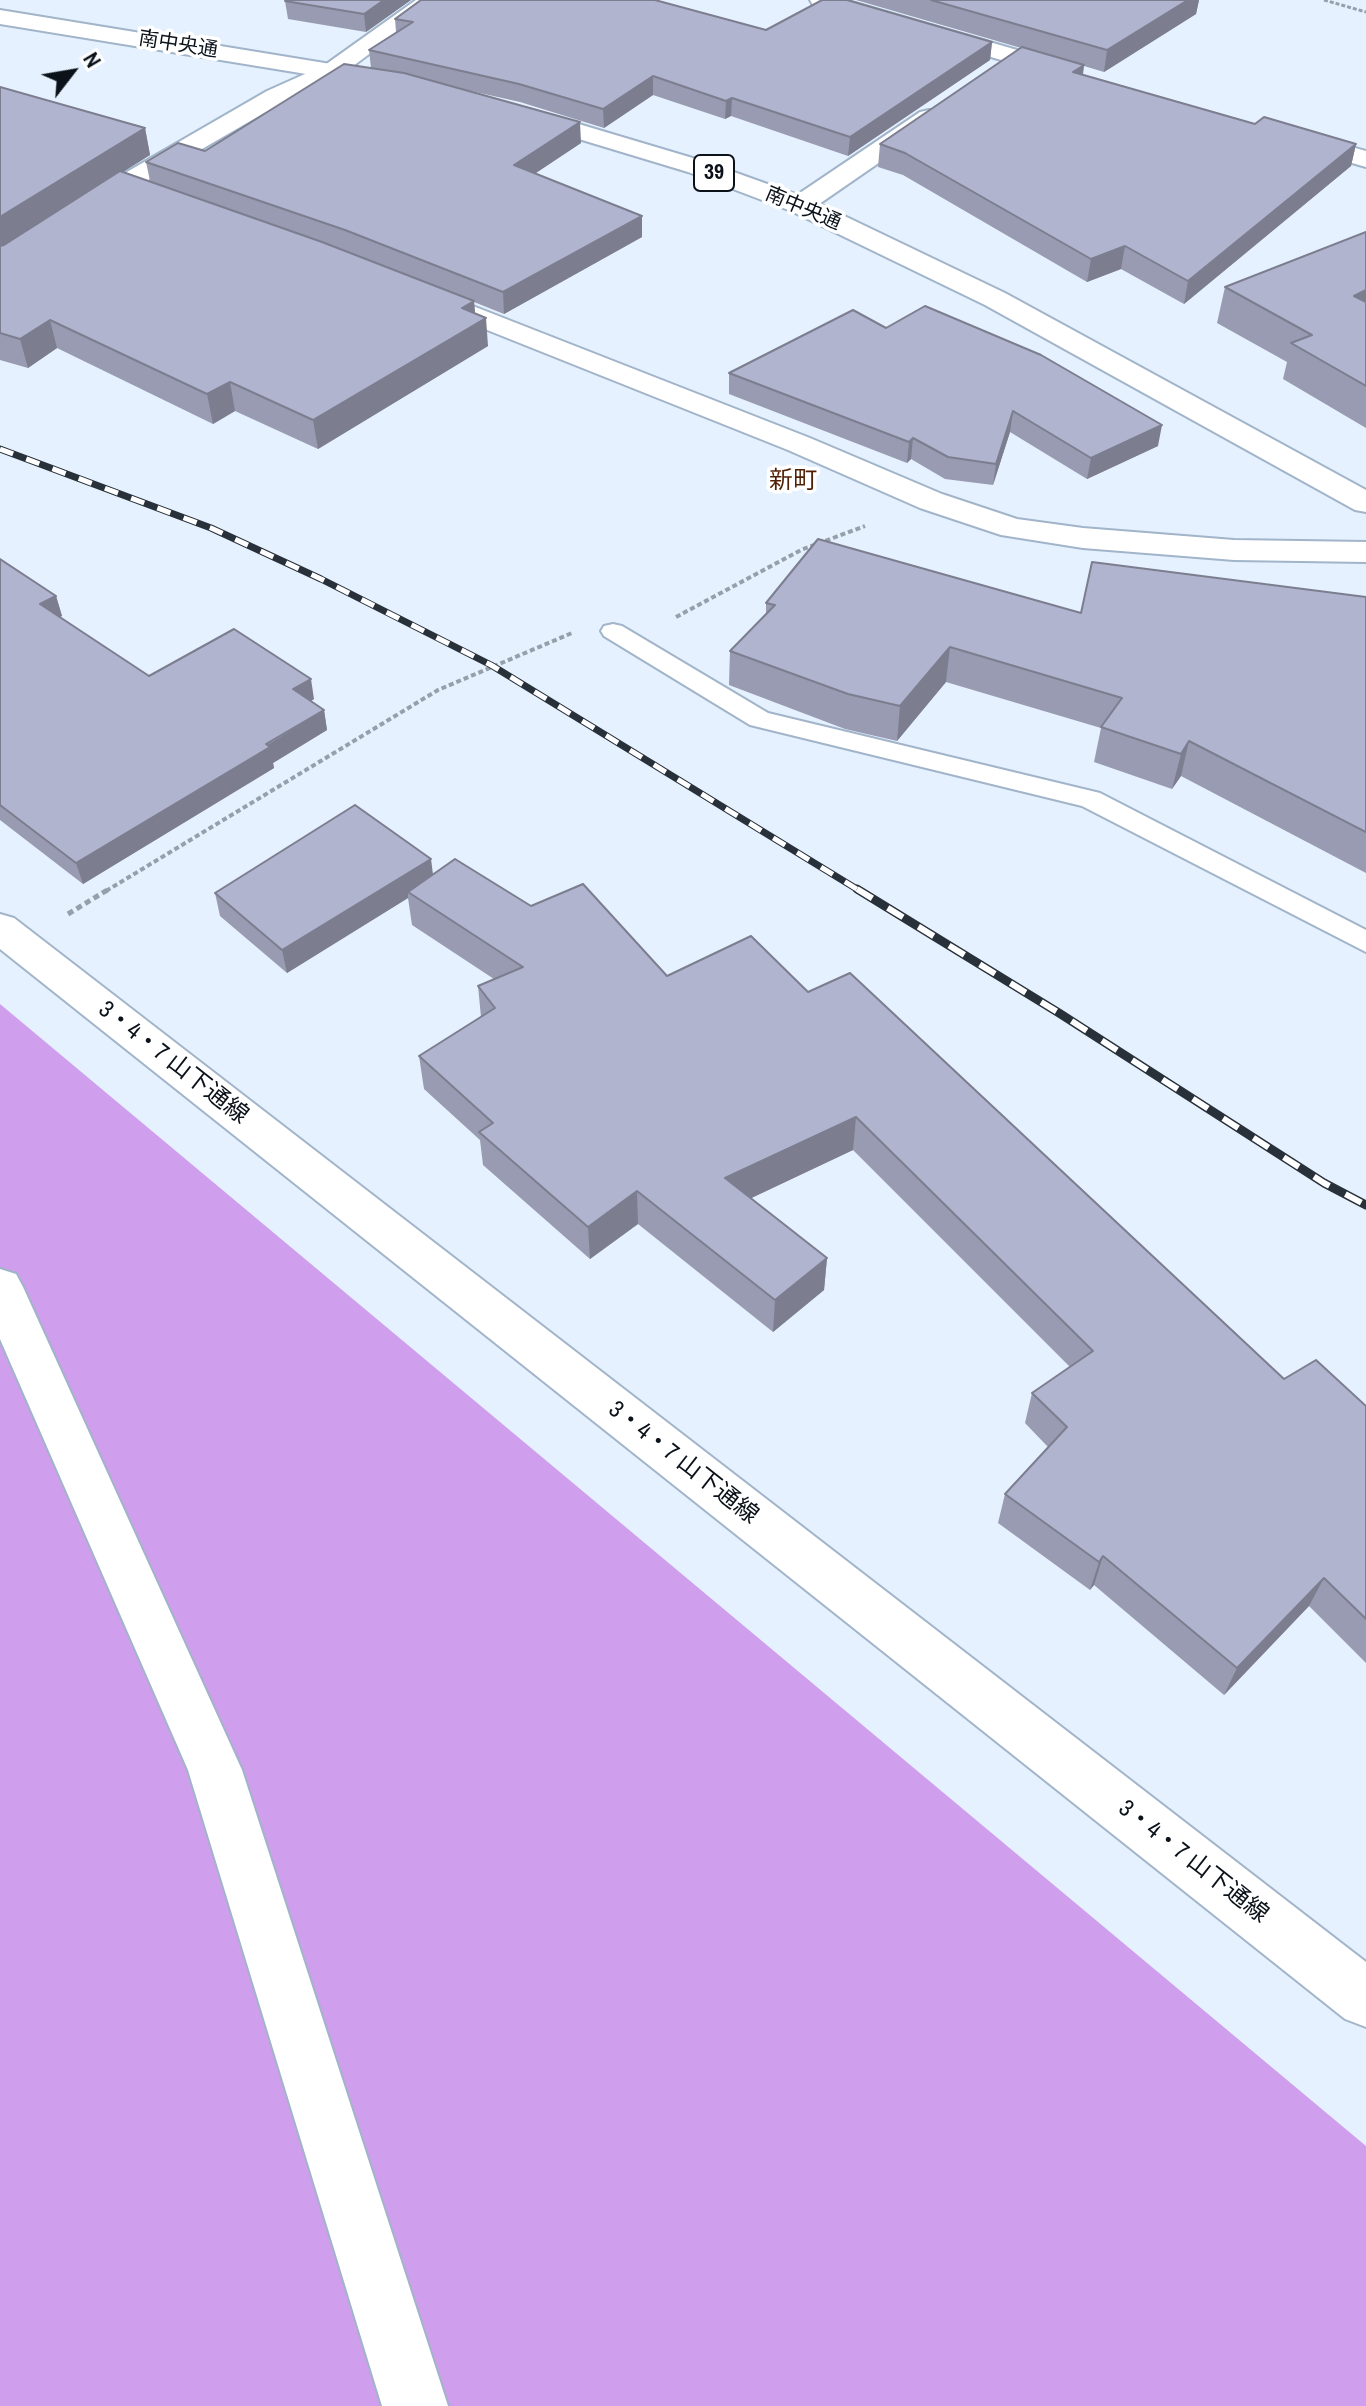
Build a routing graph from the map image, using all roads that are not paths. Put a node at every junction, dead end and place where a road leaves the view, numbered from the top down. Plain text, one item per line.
1 (431, 0) edge
2 (821, 0) edge
3 (0, 17) edge
4 (1016, 57) junction
5 (1046, 66) edge
6 (333, 70) junction
7 (990, 75) edge
8 (422, 88) edge
9 (952, 101) edge
10 (495, 106) edge
11 (1275, 133) edge
12 (1366, 159) edge
13 (122, 185) junction
14 (151, 195) edge
15 (800, 205) junction
16 (0, 265) edge
17 (410, 290) edge
18 (1366, 503) edge
19 (1366, 552) edge
20 (613, 631) road end
21 (10, 935) edge
22 (1366, 942) edge
23 (0, 1287) edge
24 (1366, 1998) edge
25 (415, 2406) edge

1 - 6 main road
2 - 4 main road
3 - 6 main road, 南中央通
4 - 5 main road
4 - 7 main road
6 - 8 main road, 南中央通
6 - 13 main road
9 - 15 main road
10 - 15 main road, 南中央通 / 39
11 - 12 main road
13 - 14 main road
13 - 16 main road
15 - 18 main road, 南中央通 / 39
17 - 19 main road
20 - 22 lane
21 - 24 main road, 3・4・7 山下通線
23 - 25 main road

